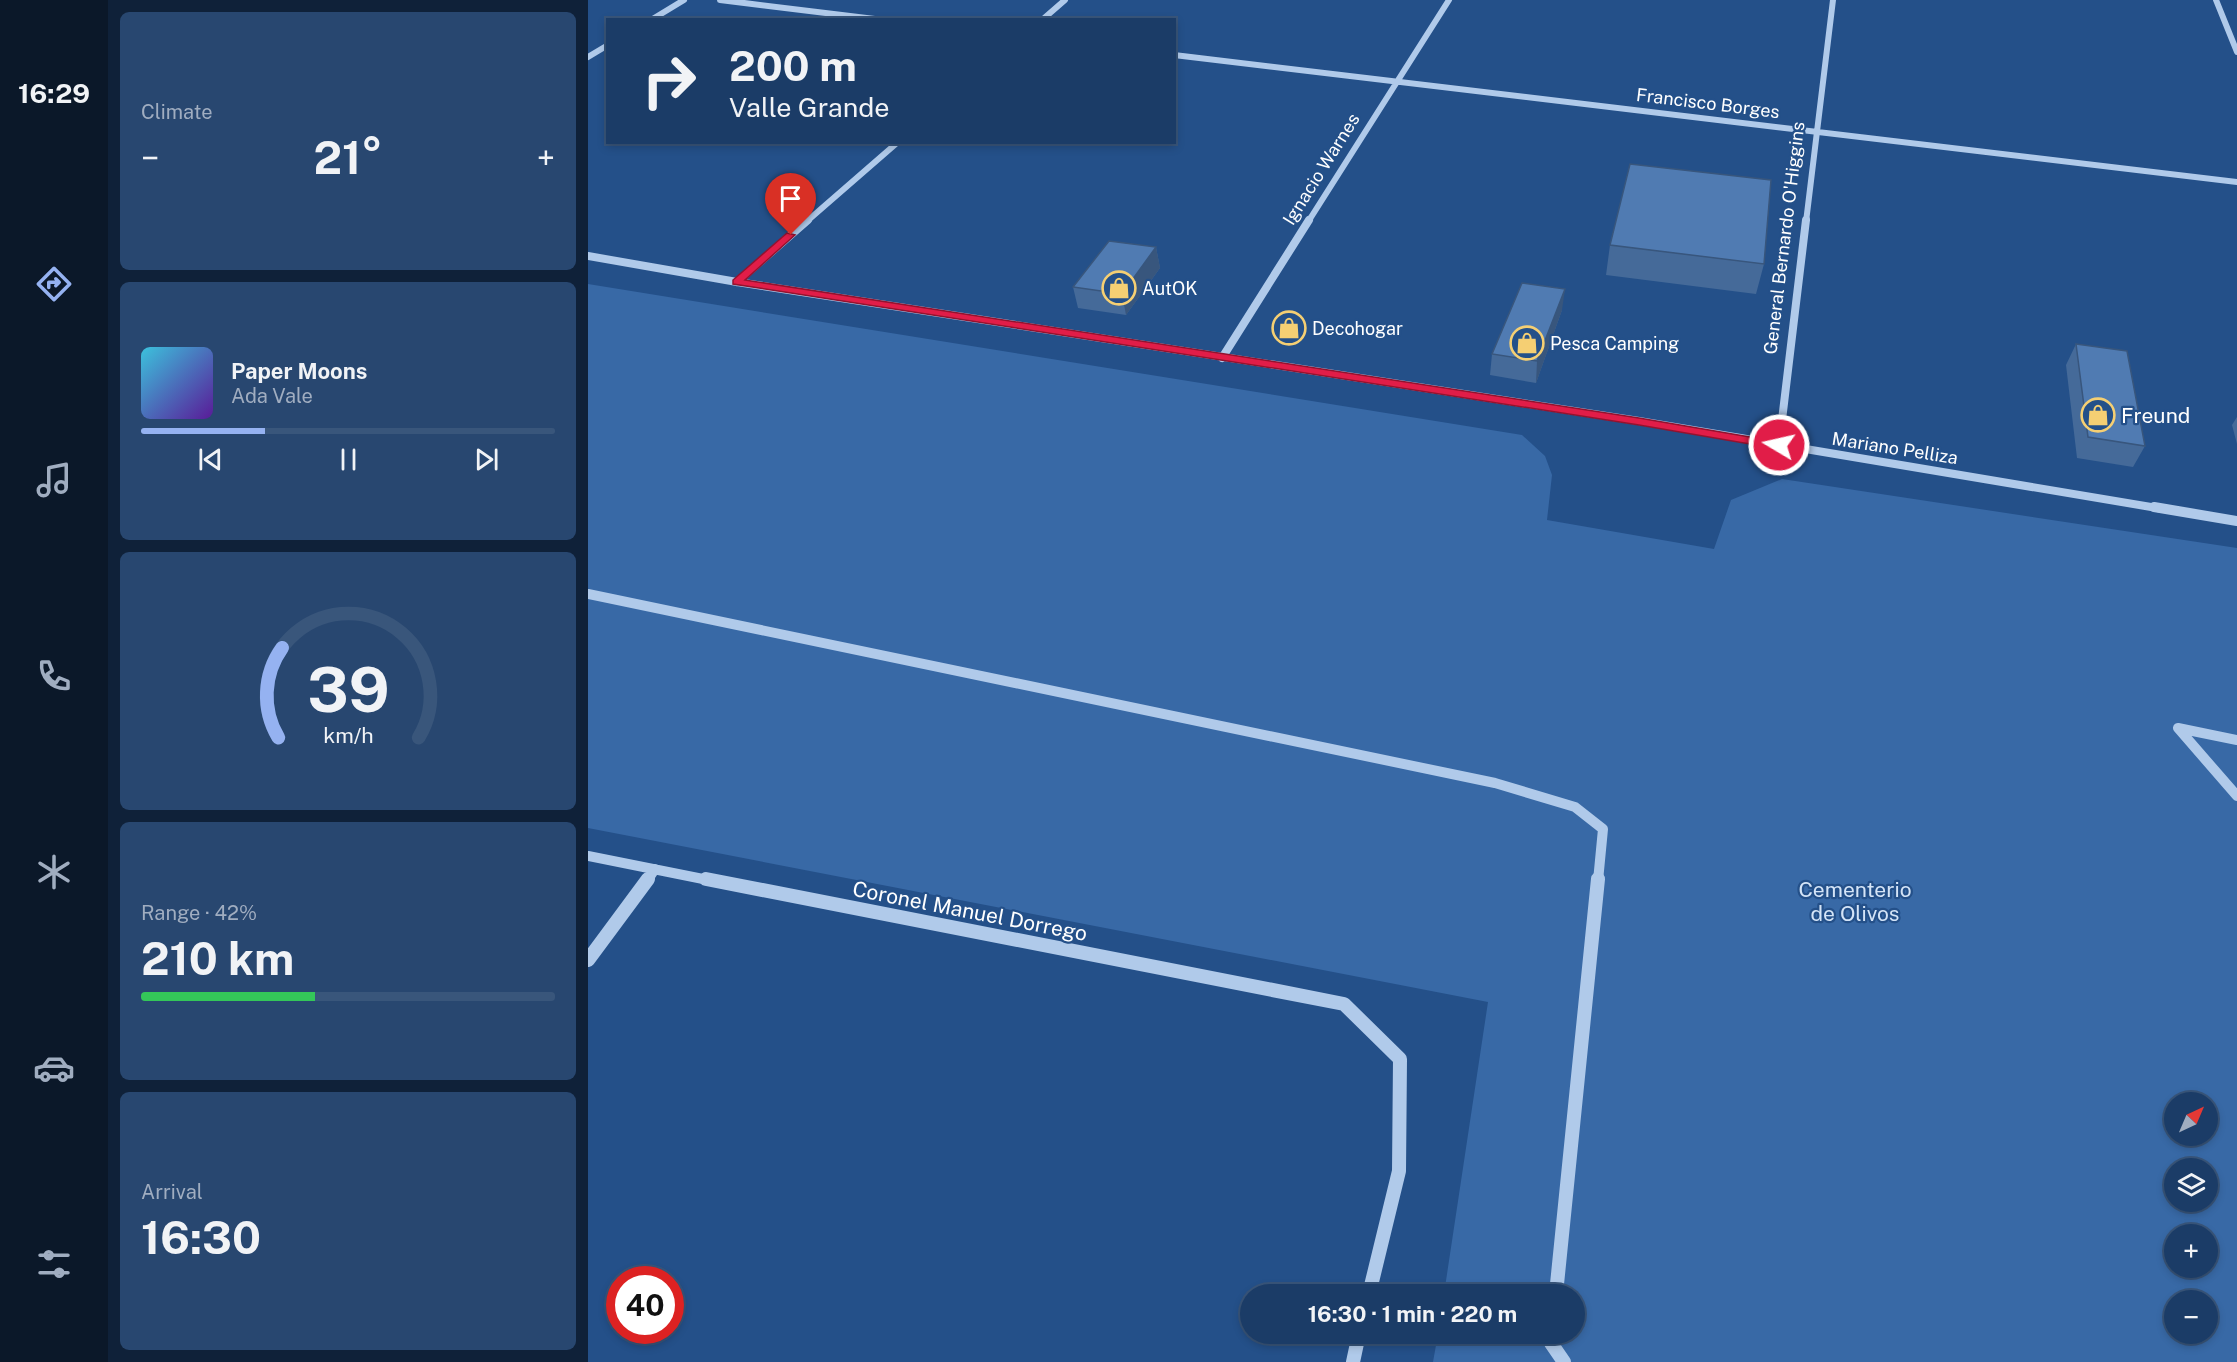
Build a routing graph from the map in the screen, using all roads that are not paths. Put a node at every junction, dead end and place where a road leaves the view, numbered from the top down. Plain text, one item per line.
1 (684, 0) edge
2 (720, 0) edge
3 (1065, 0) edge
4 (1449, 0) edge
5 (1833, 0) edge
6 (2216, 0) edge
7 (654, 18) edge
8 (867, 18) edge
9 (1044, 18) edge
10 (606, 46) edge
11 (2237, 52) edge
12 (1176, 54) edge
13 (588, 57) edge
14 (1398, 81) junction
15 (1817, 132) junction
16 (896, 144) edge
17 (2237, 182) edge
18 (588, 256) edge
19 (737, 282) junction
20 (1222, 358) junction
21 (1779, 445) junction
22 (2237, 521) edge
23 (588, 594) edge
24 (2237, 740) edge
25 (2237, 796) edge
26 (588, 856) edge
27 (655, 869) junction
28 (588, 960) edge
29 (1371, 1284) edge
30 (1557, 1284) edge
31 (1357, 1344) edge
32 (1552, 1344) edge
33 (1353, 1362) edge
34 (1564, 1362) edge

1 - 7 street
2 - 8 street
3 - 9 street
4 - 14 street, Ignacio Warnes
5 - 15 street, General Bernardo O'Higgins
6 - 11 street
10 - 13 street
12 - 14 street, Francisco Borges
14 - 15 street, Francisco Borges
14 - 20 street, Ignacio Warnes
15 - 17 street, Francisco Borges
15 - 21 street, General Bernardo O'Higgins
16 - 19 street
18 - 19 street, Mariano Pelliza
19 - 20 street, Mariano Pelliza
20 - 21 street, Mariano Pelliza
21 - 22 street, Mariano Pelliza
23 - 30 street
24 - 25 street
26 - 27 street, Coronel Manuel Dorrego
27 - 28 street
27 - 29 street, Coronel Manuel Dorrego
31 - 33 street
32 - 34 street

